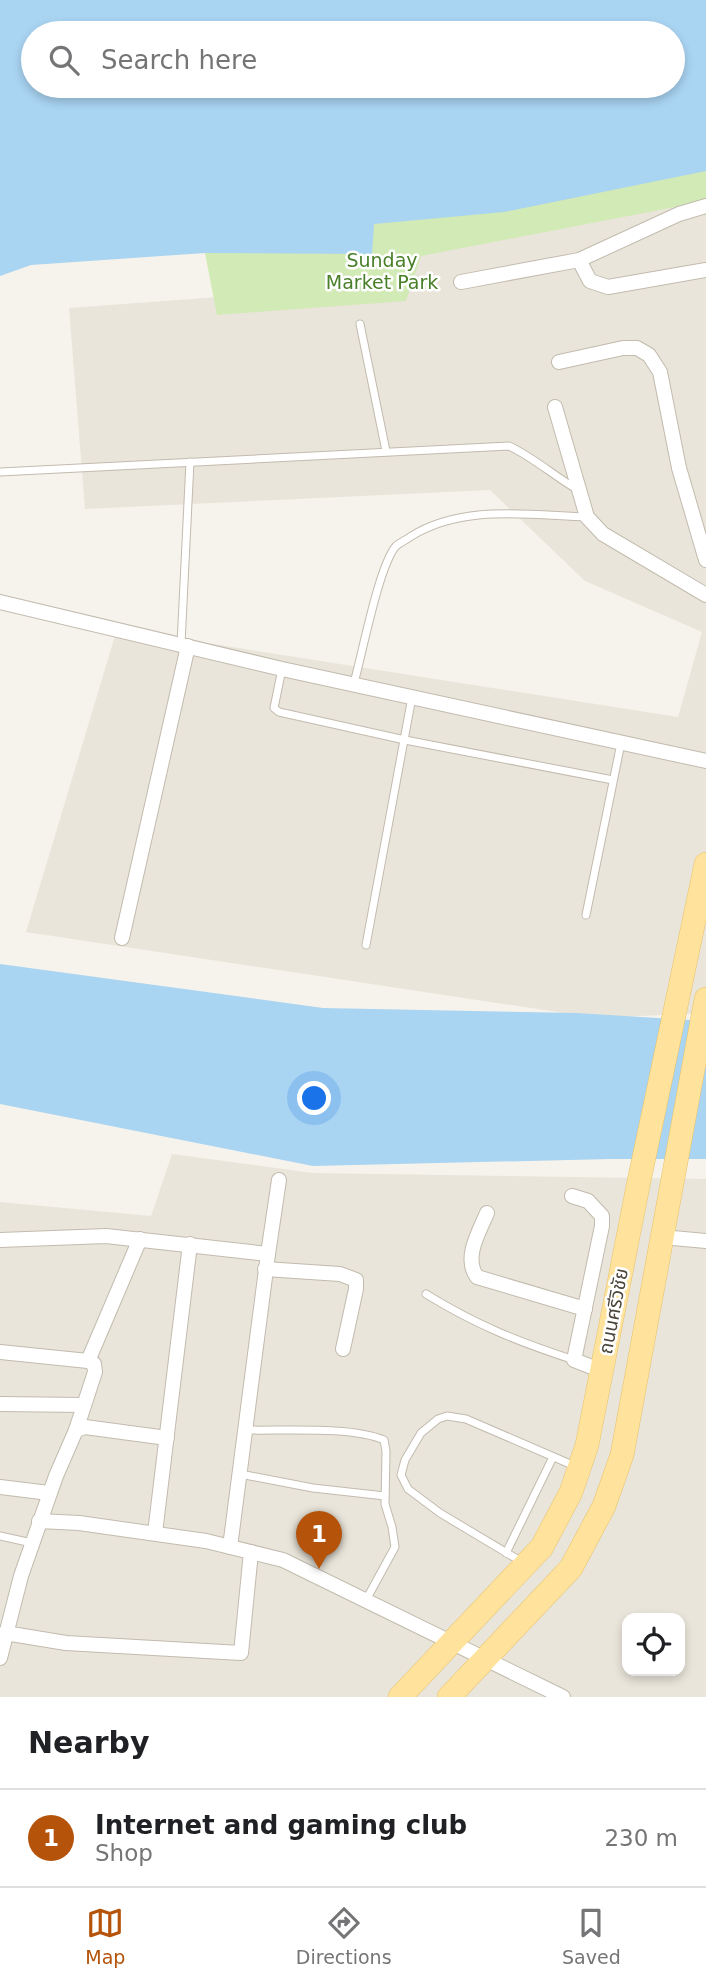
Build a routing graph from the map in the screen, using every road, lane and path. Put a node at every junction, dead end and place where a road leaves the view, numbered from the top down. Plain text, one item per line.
1 (706, 206) edge
2 (579, 260) junction
3 (706, 270) edge
4 (461, 282) dead end
5 (360, 324) dead end
6 (559, 362) dead end
7 (555, 407) dead end
8 (386, 451) junction
9 (190, 462) junction
10 (0, 472) edge
11 (578, 490) junction
12 (587, 517) junction
13 (706, 560) edge
14 (706, 595) edge
15 (0, 602) edge
16 (184, 645) junction
17 (282, 669) junction
18 (355, 684) junction
19 (413, 696) junction
20 (405, 740) junction
21 (621, 743) junction
22 (706, 761) edge
23 (613, 780) junction
24 (706, 864) edge
25 (586, 915) dead end
26 (122, 938) dead end
27 (366, 945) dead end
28 (706, 999) edge
29 (279, 1180) dead end
30 (572, 1196) dead end
31 (486, 1213) dead end
32 (662, 1237) junction
33 (0, 1240) edge
34 (140, 1240) junction
35 (706, 1241) edge
36 (190, 1244) junction
37 (268, 1254) junction
38 (265, 1269) junction
39 (426, 1294) dead end
40 (585, 1309) junction
41 (343, 1349) dead end
42 (0, 1352) edge
43 (574, 1360) junction
44 (88, 1361) junction
45 (602, 1371) junction
46 (0, 1404) edge
47 (84, 1405) junction
48 (76, 1430) junction
49 (245, 1430) junction
50 (167, 1438) junction
51 (553, 1457) junction
52 (579, 1468) junction
53 (239, 1474) junction
54 (0, 1487) edge
55 (49, 1493) junction
56 (385, 1496) junction
57 (39, 1521) junction
58 (155, 1534) junction
59 (0, 1536) edge
60 (32, 1543) junction
61 (230, 1547) junction
62 (251, 1552) junction
63 (516, 1558) junction
64 (366, 1600) junction
65 (5, 1633) junction
66 (452, 1642) junction
67 (0, 1655) edge
68 (485, 1659) junction
69 (400, 1697) edge
70 (449, 1697) edge
71 (563, 1697) edge

1 - 2 street
2 - 3 street
2 - 4 street
5 - 8 lane
6 - 13 street
7 - 11 street
8 - 9 lane
8 - 11 lane
9 - 10 lane
9 - 16 lane
11 - 12 street
12 - 14 street
12 - 18 lane
15 - 16 street
16 - 17 street
16 - 26 street
17 - 18 street
17 - 20 lane
18 - 19 street
19 - 20 lane
19 - 21 street
20 - 23 lane
20 - 27 lane
21 - 22 street
21 - 23 lane
23 - 25 lane
24 - 45 main road, ถนนศรีวิชัย
28 - 32 main road, ถนนศรีวิชัย
29 - 37 street
30 - 40 street
31 - 40 street
32 - 35 street
32 - 68 main road, ถนนศรีวิชัย
33 - 34 street
34 - 36 street
34 - 44 street
36 - 37 street
36 - 50 street
37 - 38 street
38 - 41 street
38 - 49 street
39 - 43 lane
40 - 43 street
42 - 44 street
43 - 45 street
44 - 47 street
45 - 52 main road, ถนนศรีวิชัย
46 - 47 street
47 - 48 street
48 - 50 street
48 - 55 street
49 - 53 street
49 - 56 lane
50 - 58 street
51 - 52 lane
51 - 63 lane
51 - 63 lane
52 - 63 main road, ถนนศรีวิชัย
53 - 56 lane
53 - 61 street
54 - 55 street
55 - 57 street
56 - 64 lane
57 - 58 street
57 - 60 street
58 - 61 street
59 - 60 lane
60 - 65 street
61 - 62 street
62 - 64 street
62 - 65 street
63 - 66 main road, ถนนศรีวิชัย
64 - 66 street
65 - 67 street
66 - 68 street
66 - 69 main road, ถนนศรีวิชัย
68 - 70 main road, ถนนศรีวิชัย
68 - 71 street

